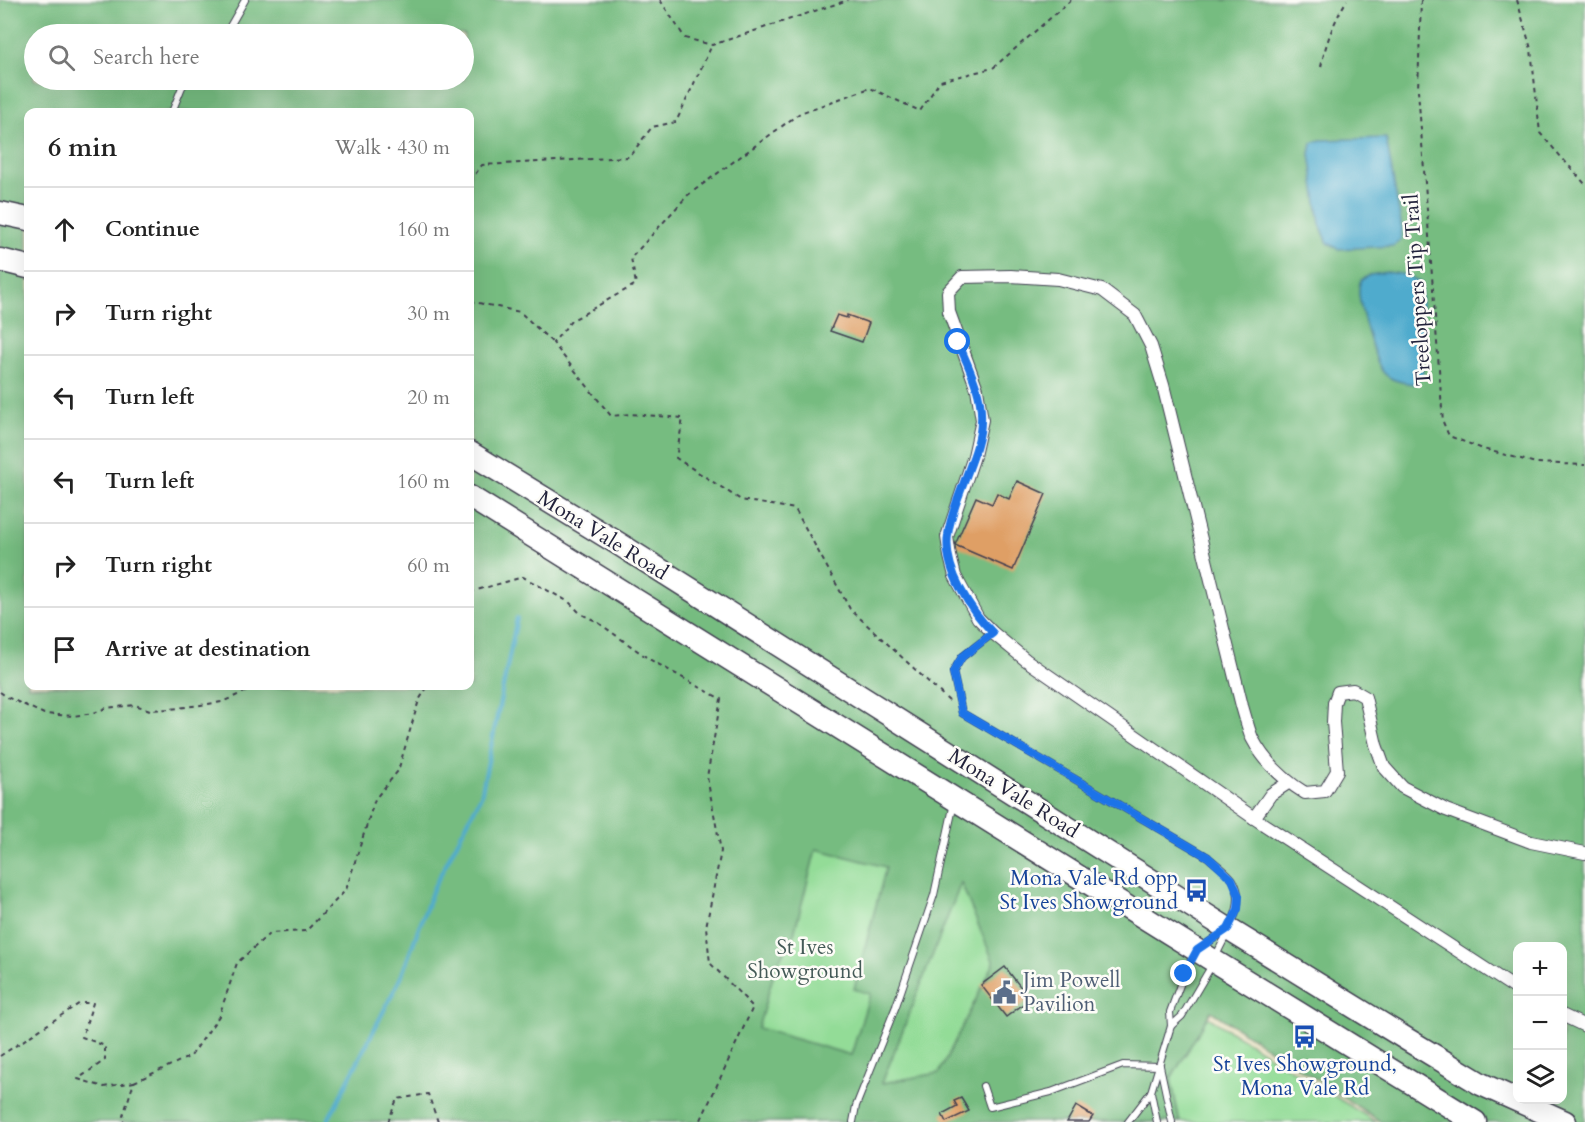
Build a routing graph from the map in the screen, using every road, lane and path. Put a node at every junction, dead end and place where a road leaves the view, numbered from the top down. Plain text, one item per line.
1 (245, 0) edge
2 (660, 0) edge
3 (848, 0) edge
4 (1071, 0) edge
5 (1347, 0) edge
6 (1420, 0) edge
7 (1517, 0) edge
8 (231, 24) edge
9 (712, 45) junction
10 (1321, 67) dead end
11 (181, 90) edge
12 (174, 108) edge
13 (474, 176) edge
14 (1585, 184) edge
15 (0, 213) edge
16 (24, 218) edge
17 (0, 260) edge
18 (24, 266) edge
19 (474, 302) edge
20 (553, 343) junction
21 (474, 455) edge
22 (1585, 465) edge
23 (474, 499) edge
24 (474, 591) edge
25 (993, 633) junction
26 (249, 690) edge
27 (425, 690) edge
28 (0, 692) edge
29 (962, 713) junction
30 (1288, 783) junction
31 (955, 799) junction
32 (1254, 818) junction
33 (1585, 853) edge
34 (1228, 929) junction
35 (1205, 956) junction
36 (1513, 987) edge
37 (1567, 1017) edge
38 (1171, 1026) junction
39 (1585, 1026) edge
40 (0, 1056) edge
41 (1160, 1066) junction
42 (134, 1082) junction
43 (983, 1086) dead end
44 (1150, 1092) junction
45 (124, 1122) edge
46 (388, 1122) edge
47 (438, 1122) edge
48 (700, 1122) edge
49 (853, 1122) edge
50 (1128, 1122) edge
51 (1157, 1122) edge
52 (1172, 1122) edge
53 (1475, 1122) edge
54 (1565, 1122) edge

1 - 8 lane
2 - 9 path
3 - 9 path
4 - 20 path
5 - 10 path
6 - 22 path, Treeloppers Tip Trail
7 - 14 path
9 - 13 path
11 - 12 lane
15 - 16 highway
17 - 18 highway
19 - 20 path
20 - 29 path
21 - 34 highway, Mona Vale Road
23 - 31 highway, Mona Vale Road
24 - 48 path
25 - 29 lane
25 - 30 street
25 - 32 street
26 - 28 path
27 - 42 path
29 - 34 lane
30 - 32 street
30 - 33 street
31 - 35 highway, Mona Vale Road
31 - 49 lane
32 - 36 street
34 - 35 lane
34 - 35 lane
34 - 54 highway, Mona Vale Road
35 - 38 lane
35 - 38 lane
35 - 53 highway, Mona Vale Road
37 - 39 street
38 - 41 lane
40 - 42 path
41 - 43 lane
41 - 44 lane
41 - 52 lane
42 - 45 path
44 - 50 lane
44 - 51 lane
46 - 47 path

